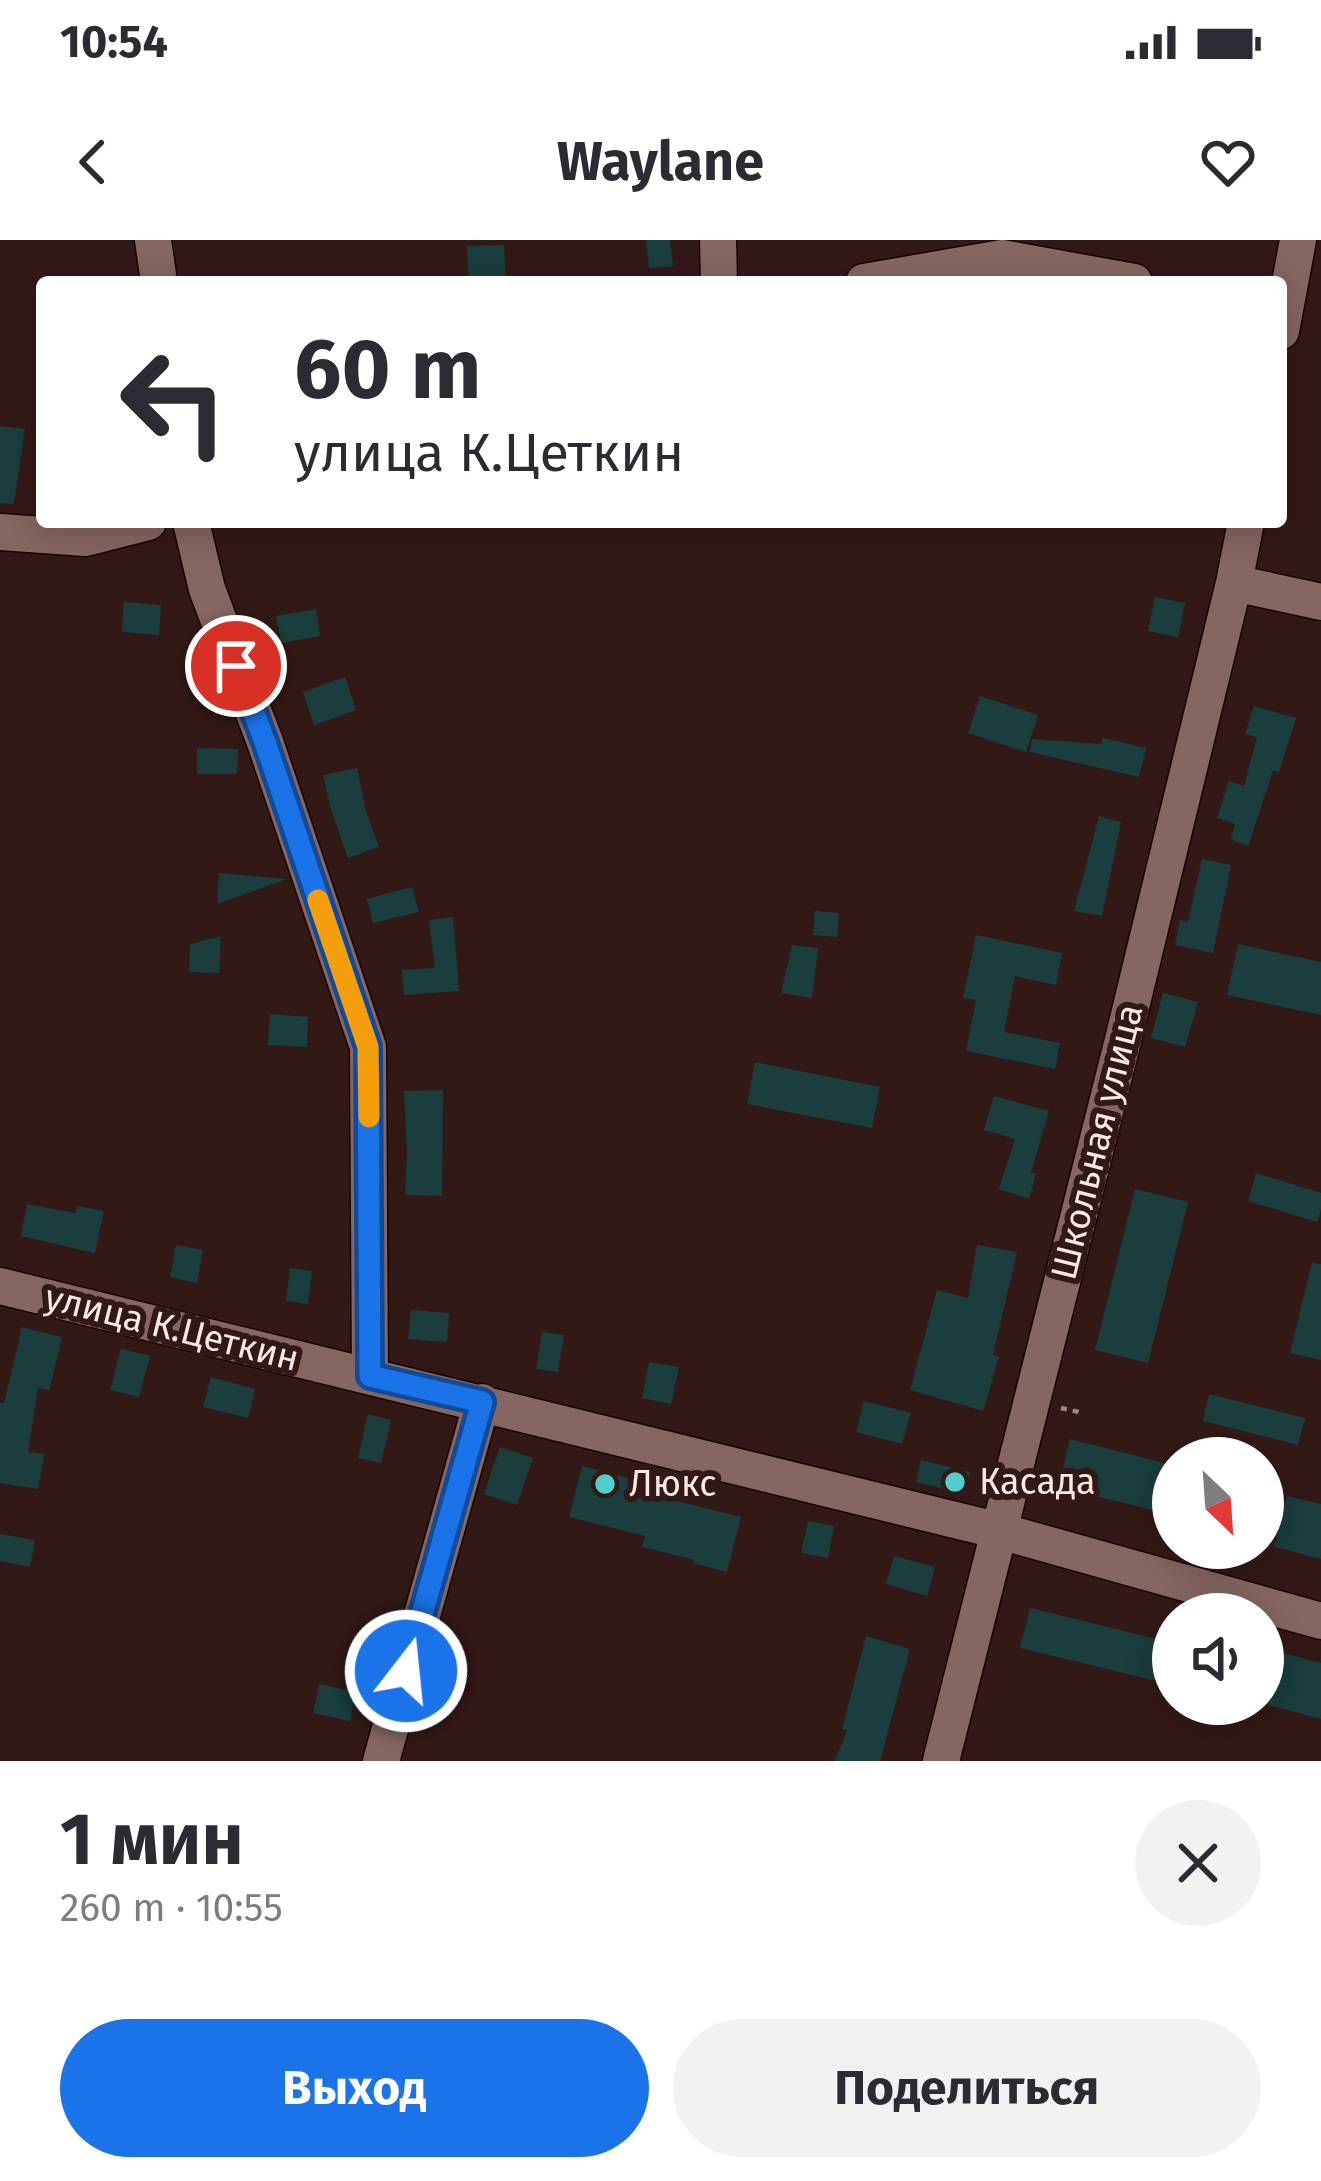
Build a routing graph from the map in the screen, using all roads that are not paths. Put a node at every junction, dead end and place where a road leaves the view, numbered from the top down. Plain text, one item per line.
1 (153, 240) edge
2 (718, 240) edge
3 (1298, 240) edge
4 (158, 276) edge
5 (719, 276) edge
6 (898, 276) edge
7 (1101, 276) edge
8 (1287, 292) edge
9 (124, 528) edge
10 (192, 528) edge
11 (1245, 528) edge
12 (0, 532) edge
13 (1234, 583) junction
14 (1321, 602) edge
15 (0, 1286) edge
16 (370, 1376) junction
17 (482, 1402) junction
18 (1000, 1531) junction
19 (1321, 1621) edge
20 (381, 1761) edge
21 (941, 1761) edge

1 - 4 street
2 - 5 street
3 - 8 street
6 - 7 street
9 - 12 street
10 - 16 street
11 - 13 street, Школьная улица
13 - 14 street
13 - 18 street, Школьная улица
15 - 16 street, улица К.Цеткин
16 - 17 street, улица К.Цеткин
17 - 18 street, улица К.Цеткин
17 - 20 street
18 - 19 street, улица К.Цеткин
18 - 21 street, Школьная улица

